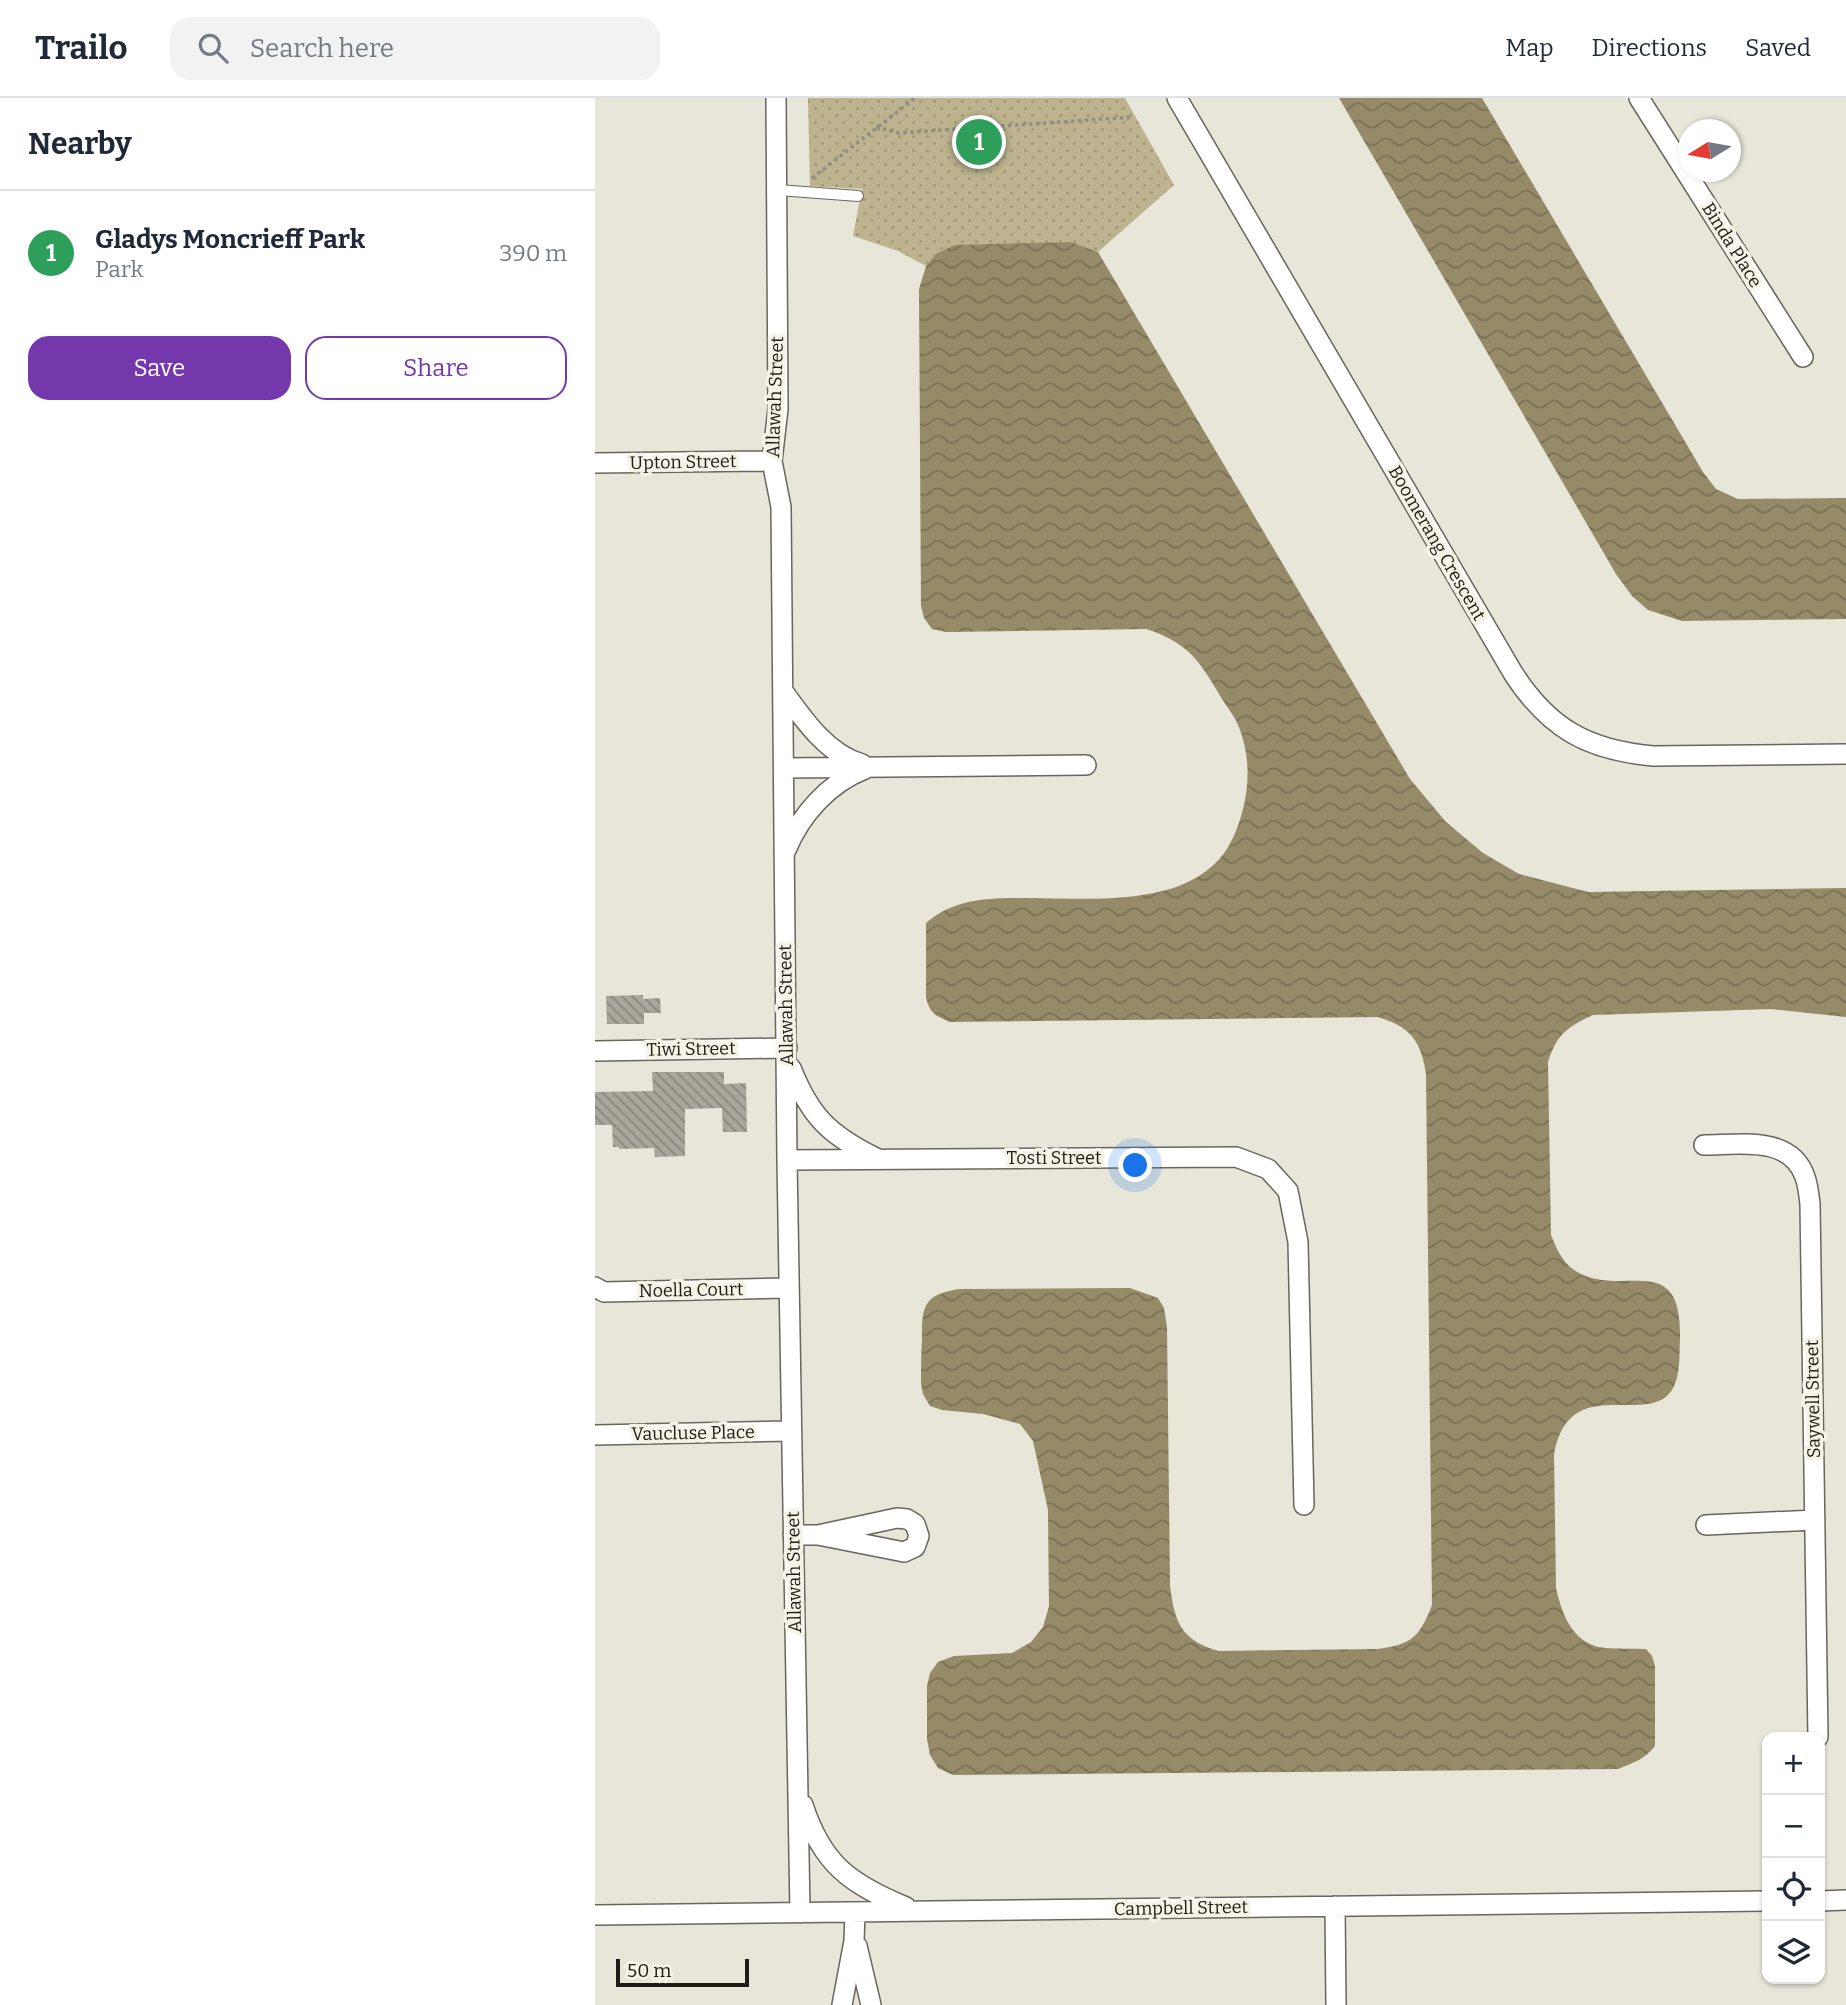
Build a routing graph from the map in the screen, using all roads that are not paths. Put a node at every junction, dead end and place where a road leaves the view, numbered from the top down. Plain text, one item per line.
1 (776, 98) edge
2 (1177, 98) edge
3 (1639, 98) edge
4 (778, 190) junction
5 (858, 196) dead end
6 (1803, 357) dead end
7 (772, 461) junction
8 (595, 463) edge
9 (783, 691) junction
10 (1846, 754) edge
11 (1086, 765) dead end
12 (873, 766) junction
13 (784, 768) junction
14 (785, 853) junction
15 (595, 1051) edge
16 (787, 1053) junction
17 (1704, 1144) dead end
18 (879, 1159) junction
19 (787, 1160) junction
20 (595, 1287) edge
21 (789, 1288) junction
22 (791, 1431) junction
23 (595, 1435) edge
24 (1304, 1506) dead end
25 (1815, 1520) junction
26 (1706, 1525) dead end
27 (793, 1535) junction
28 (818, 1535) dead end
29 (1818, 1732) edge
30 (798, 1787) junction
31 (1846, 1900) edge
32 (1762, 1901) edge
33 (1825, 1901) edge
34 (1335, 1906) junction
35 (915, 1911) junction
36 (800, 1913) junction
37 (595, 1915) edge
38 (855, 1922) junction
39 (842, 2005) edge
40 (871, 2005) edge
41 (1336, 2005) edge

1 - 4 street, Allawah Street
2 - 10 street, Boomerang Crescent
3 - 6 street, Binda Place
4 - 5 lane
4 - 7 street, Allawah Street
7 - 8 street, Upton Street
7 - 9 street, Allawah Street
9 - 12 street
9 - 13 street, Allawah Street
11 - 12 street
12 - 13 street
12 - 14 street
13 - 14 street, Allawah Street
14 - 16 street, Allawah Street
15 - 16 street, Tiwi Street
16 - 18 street
16 - 19 street, Allawah Street
17 - 25 street, Saywell Street
18 - 19 street, Tosti Street
18 - 24 street, Tosti Street
19 - 21 street, Allawah Street
20 - 21 street, Noella Court
21 - 22 street, Allawah Street
22 - 23 street, Vaucluse Place
22 - 27 street, Allawah Street
25 - 26 street
25 - 29 street, Saywell Street
27 - 28 street
27 - 30 street, Allawah Street
30 - 35 street
30 - 36 street, Allawah Street
31 - 33 street
32 - 34 street, Campbell Street
34 - 35 street, Campbell Street
34 - 41 street
35 - 38 street, Campbell Street
36 - 37 street, Campbell Street
36 - 38 street, Campbell Street
38 - 39 street
38 - 40 street

